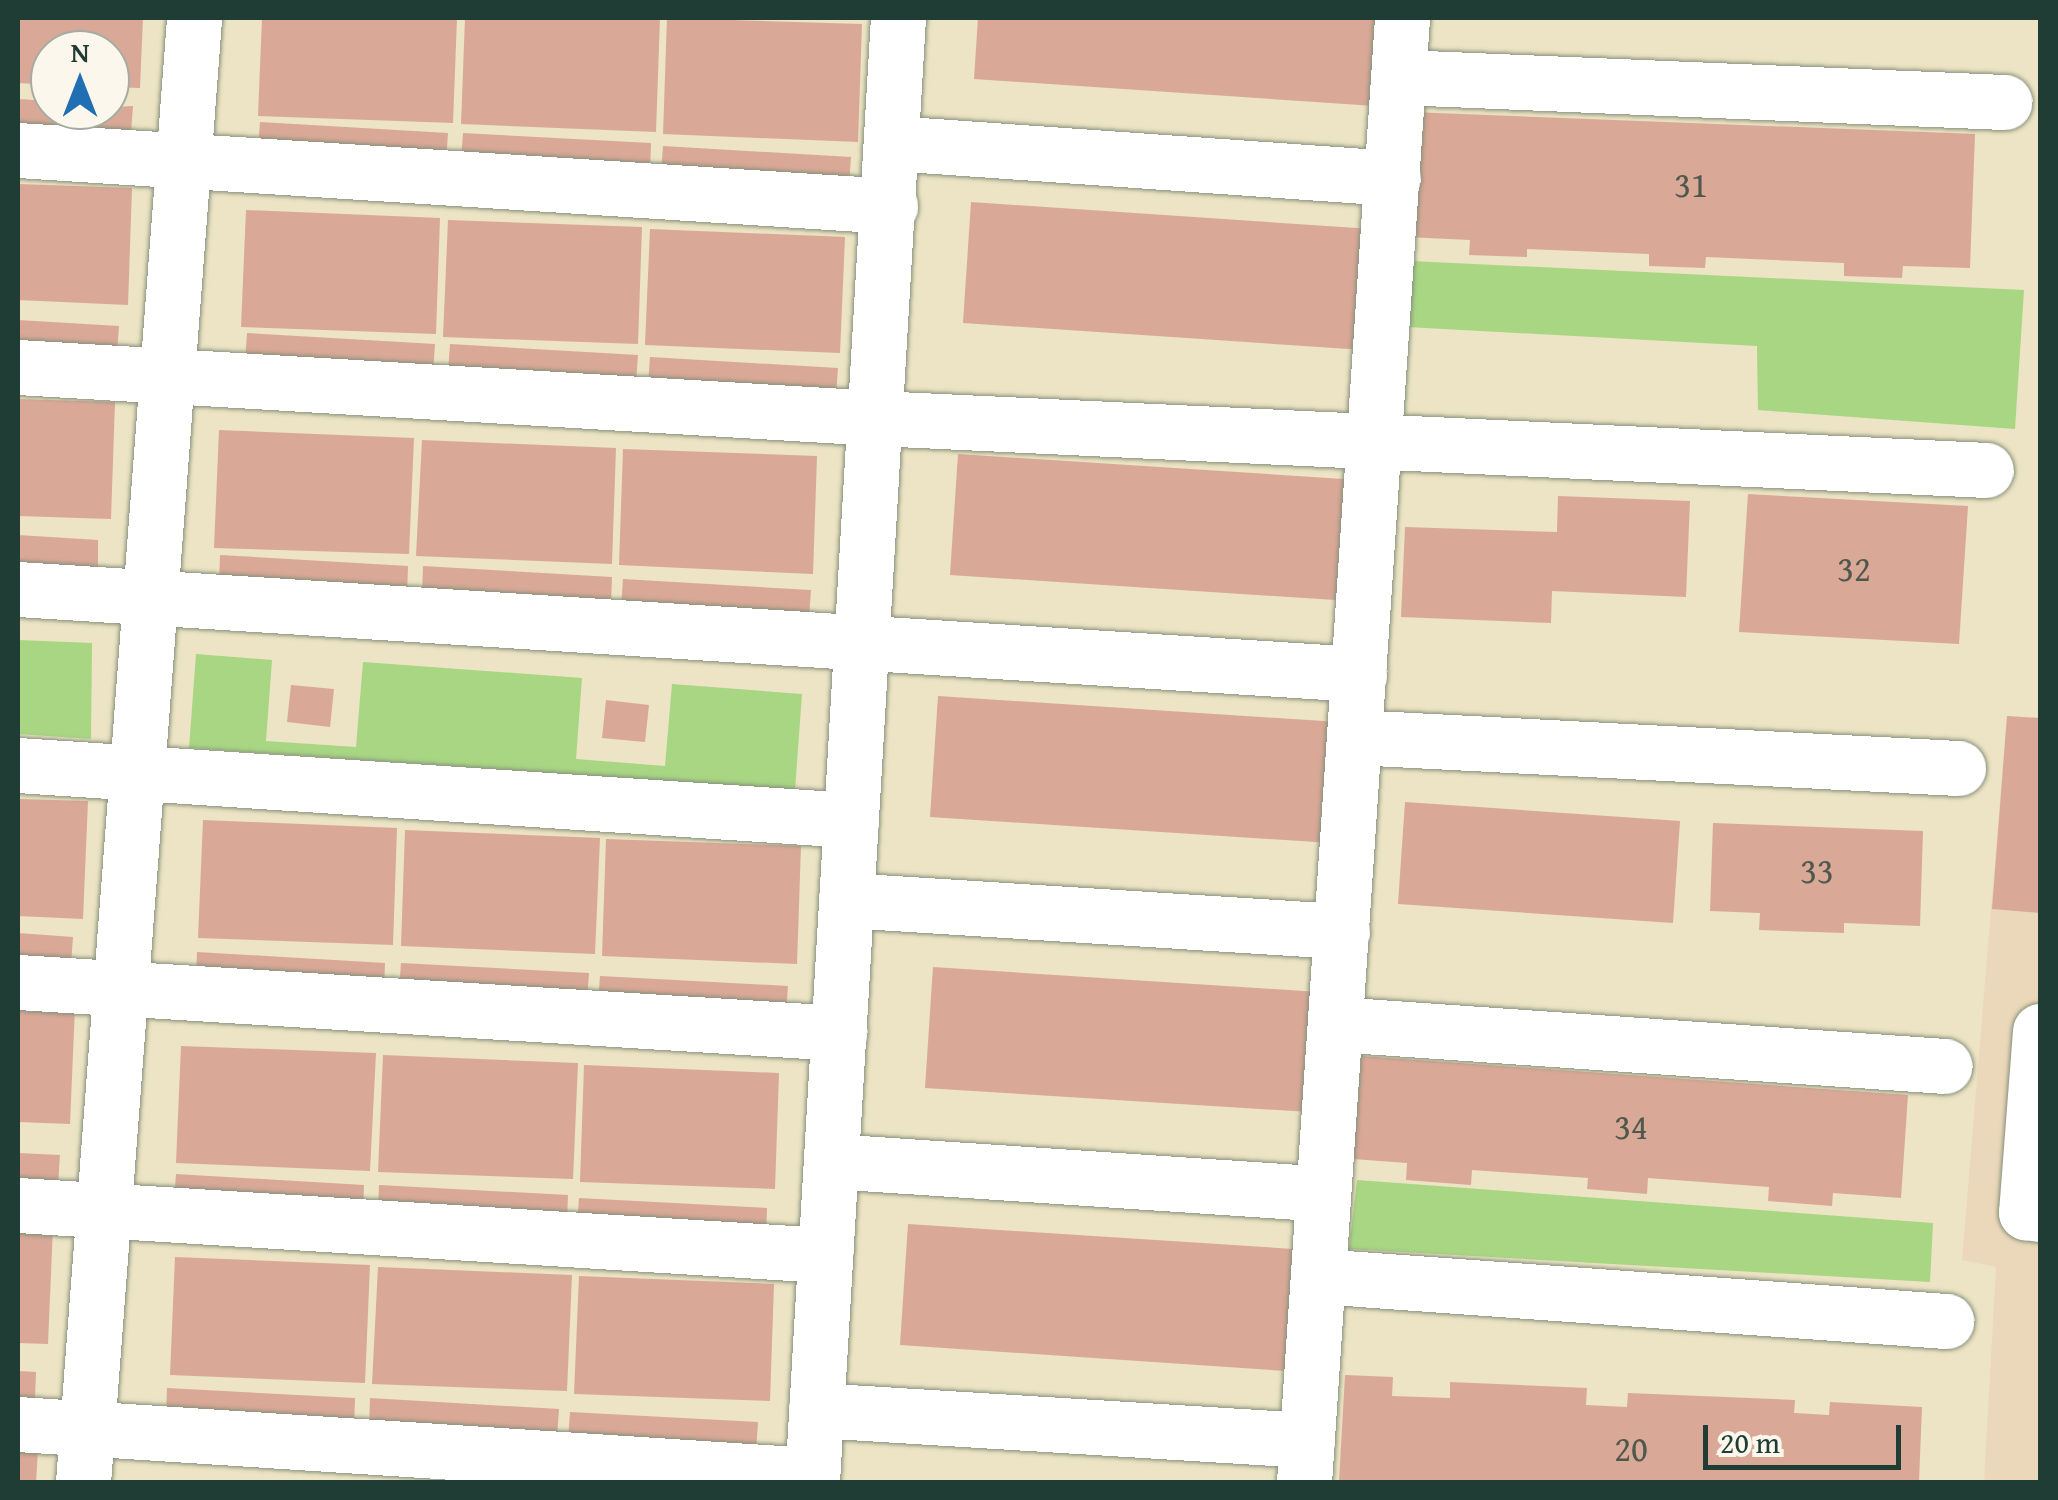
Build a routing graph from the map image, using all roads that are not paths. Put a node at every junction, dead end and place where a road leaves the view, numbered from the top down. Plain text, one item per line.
1 (194, 18) edge
2 (898, 18) edge
3 (1402, 18) edge
4 (1400, 77) junction
5 (2004, 102) dead end
6 (892, 143) junction
7 (18, 150) edge
8 (182, 161) junction
9 (1393, 178) junction
10 (890, 206) junction
11 (18, 368) edge
12 (166, 376) junction
13 (876, 418) junction
14 (1376, 441) junction
15 (1986, 470) dead end
16 (18, 590) edge
17 (150, 598) junction
18 (862, 644) junction
19 (1359, 674) junction
20 (1354, 736) junction
21 (18, 765) edge
22 (1958, 768) dead end
23 (136, 773) junction
24 (851, 820) junction
25 (846, 900) junction
26 (1342, 931) junction
27 (18, 982) edge
28 (120, 988) junction
29 (1335, 1024) junction
30 (2040, 1031) edge
31 (838, 1033) junction
32 (1945, 1066) dead end
33 (830, 1161) junction
34 (1324, 1194) junction
35 (18, 1205) edge
36 (103, 1210) junction
37 (2040, 1214) edge
38 (825, 1255) junction
39 (1318, 1276) junction
40 (1946, 1321) dead end
41 (816, 1410) junction
42 (18, 1424) edge
43 (87, 1429) junction
44 (1305, 1461) edge
45 (812, 1479) edge
46 (83, 1482) edge

1 - 8 lane
2 - 6 lane
3 - 4 lane
4 - 5 lane
4 - 9 lane
6 - 9 lane
6 - 10 lane
7 - 8 lane
8 - 10 lane
8 - 12 lane
9 - 14 lane
10 - 13 lane
11 - 12 lane
12 - 13 lane
12 - 17 lane
13 - 14 lane
13 - 18 lane
14 - 15 lane
14 - 19 lane
16 - 17 lane
17 - 18 lane
17 - 23 lane
18 - 19 lane
18 - 24 lane
19 - 20 lane
20 - 22 lane
20 - 26 lane
21 - 23 lane
23 - 24 lane
23 - 28 lane
24 - 25 lane
25 - 26 lane
25 - 31 lane
26 - 29 lane
27 - 28 lane
28 - 31 lane
28 - 36 lane
29 - 32 lane
29 - 34 lane
30 - 37 lane
31 - 33 lane
33 - 34 lane
33 - 38 lane
34 - 39 lane
35 - 36 lane
36 - 38 lane
36 - 43 lane
38 - 41 lane
39 - 40 lane
39 - 44 lane
41 - 44 lane
41 - 45 lane
42 - 43 lane
43 - 45 lane
43 - 46 lane

